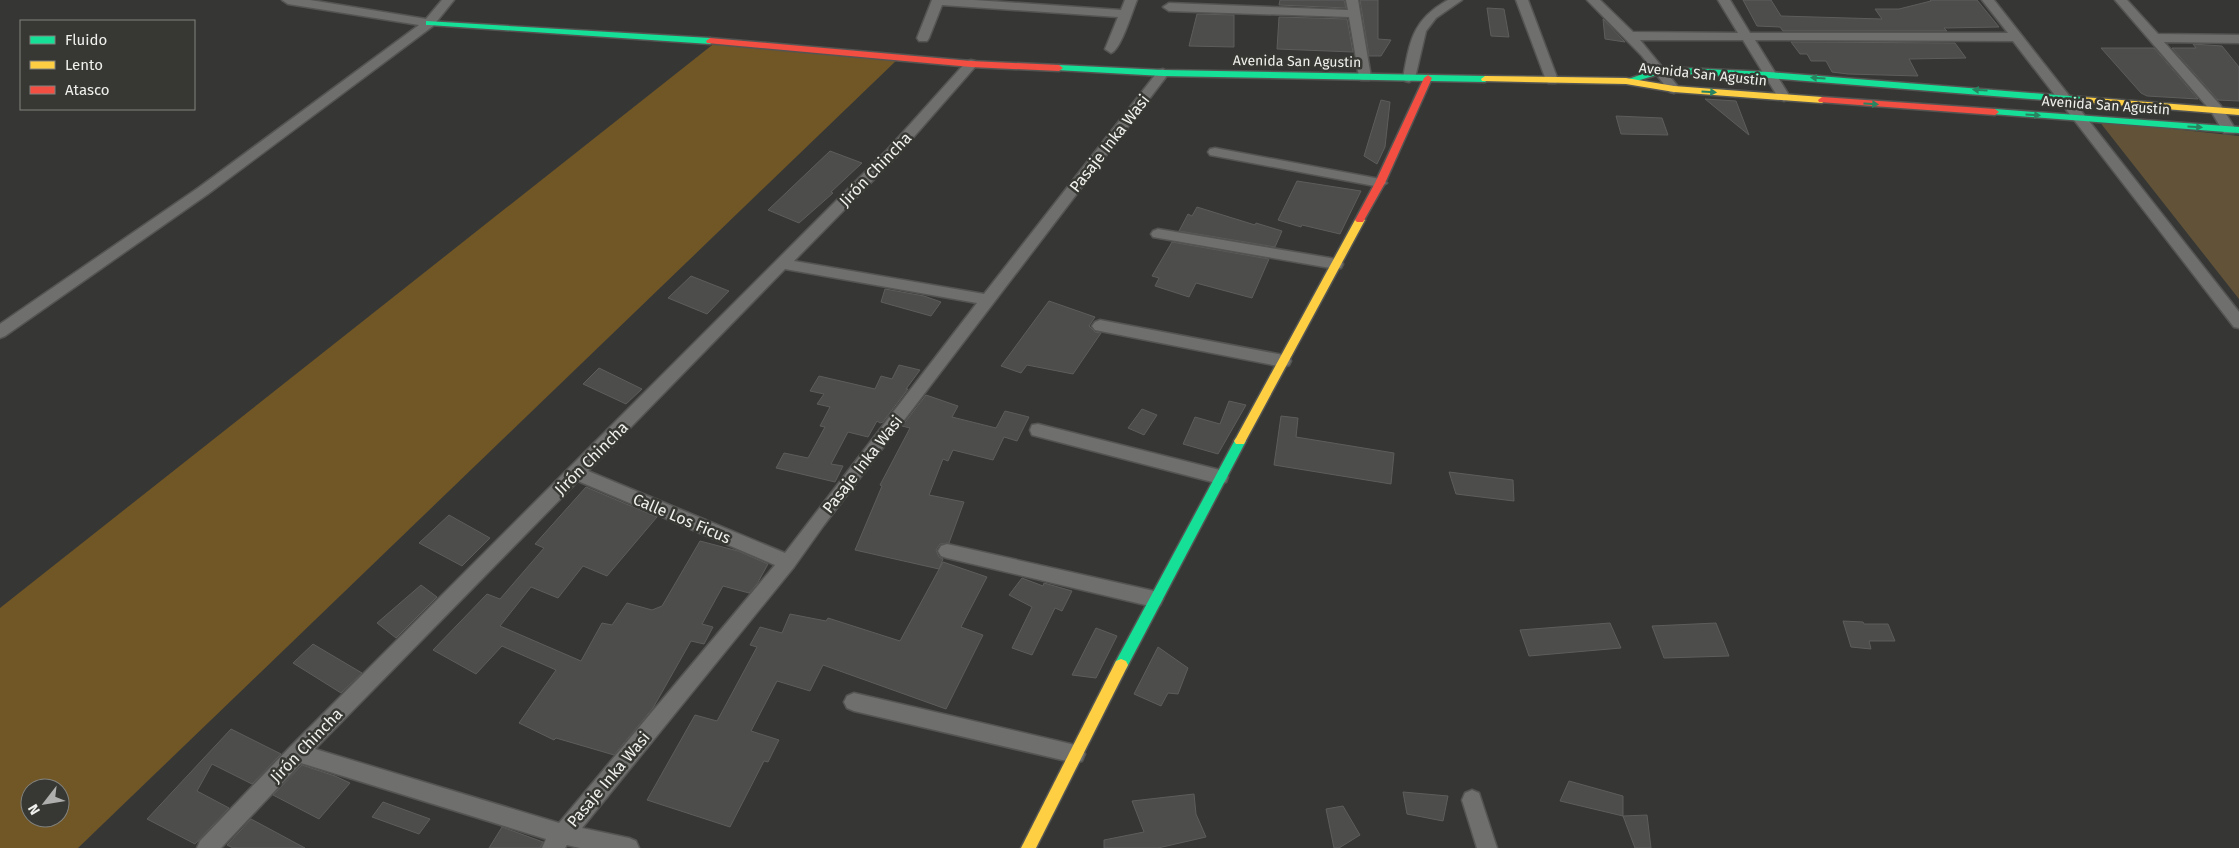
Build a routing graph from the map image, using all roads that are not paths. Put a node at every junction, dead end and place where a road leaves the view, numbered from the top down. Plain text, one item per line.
1 (288, 0) edge
2 (448, 0) edge
3 (938, 0) edge
4 (1132, 0) edge
5 (1352, 0) edge
6 (1456, 0) edge
7 (1522, 0) edge
8 (1592, 0) edge
9 (1724, 0) edge
10 (1988, 0) edge
11 (2120, 0) edge
12 (1263, 5) edge
13 (1169, 7) dead end
14 (1127, 14) junction
15 (1354, 14) junction
16 (429, 23) junction
17 (1632, 36) junction
18 (1745, 36) junction
19 (2015, 37) junction
20 (923, 38) dead end
21 (2155, 38) junction
22 (2239, 39) edge
23 (1112, 49) dead end
24 (971, 64) junction
25 (1662, 70) junction
26 (1163, 74) junction
27 (1770, 74) junction
28 (1365, 77) junction
29 (1409, 78) junction
30 (1428, 78) junction
31 (1552, 80) junction
32 (1626, 81) junction
33 (1674, 89) junction
34 (1784, 97) junction
35 (2064, 97) junction
36 (2216, 110) junction
37 (2239, 112) edge
38 (2081, 119) junction
39 (2234, 130) edge
40 (1215, 152) dead end
41 (1380, 182) junction
42 (1158, 234) dead end
43 (783, 264) junction
44 (1336, 264) junction
45 (988, 300) junction
46 (2239, 323) edge
47 (1100, 326) dead end
48 (0, 332) edge
49 (1283, 361) junction
50 (1038, 430) dead end
51 (576, 473) junction
52 (1220, 477) junction
53 (947, 551) dead end
54 (788, 562) junction
55 (1154, 599) junction
56 (854, 702) dead end
57 (298, 753) junction
58 (1075, 754) junction
59 (1472, 800) dead end
60 (557, 841) edge
61 (207, 848) edge
62 (629, 848) edge
63 (1028, 848) edge
64 (1487, 848) edge

1 - 16 street
2 - 16 street
3 - 14 street
3 - 20 street
4 - 14 street
5 - 15 street
6 - 29 street
7 - 31 street
8 - 17 street
9 - 18 street
10 - 19 street
11 - 21 street
12 - 13 street
12 - 15 street
14 - 23 street
15 - 28 street
16 - 24 street, Avenida San Agustin
16 - 48 street
17 - 18 street
17 - 25 street
18 - 19 street
18 - 27 street
19 - 35 street
21 - 22 street
21 - 36 street
24 - 26 street, Avenida San Agustin
24 - 43 street, Jirón Chincha
25 - 27 street, Avenida San Agustin
25 - 32 street, Avenida San Agustin
25 - 33 street
26 - 28 street, Avenida San Agustin
26 - 45 street, Pasaje Inka Wasi
27 - 34 street
35 -> 27 street, Avenida San Agustin
28 - 29 street, Avenida San Agustin
29 - 30 street, Avenida San Agustin
30 - 31 street, Avenida San Agustin
30 - 41 street
31 - 32 street, Avenida San Agustin
32 - 33 street, Avenida San Agustin
33 -> 34 street, Avenida San Agustin
34 -> 38 street, Avenida San Agustin
35 - 36 street, Avenida San Agustin
35 - 38 street
36 - 37 street, Avenida San Agustin
36 - 39 street
38 -> 39 street, Avenida San Agustin
38 - 46 street
40 - 41 street
41 - 44 street
42 - 44 street
43 - 45 street
43 - 51 street, Jirón Chincha
44 - 49 street
45 - 54 street, Pasaje Inka Wasi
47 - 49 street
49 - 52 street
50 - 52 street
51 - 54 street, Calle Los Ficus
51 - 57 street, Jirón Chincha
52 - 55 street
53 - 55 street
54 - 60 street, Pasaje Inka Wasi
55 - 58 street
56 - 58 street
57 - 60 street
57 - 61 street, Jirón Chincha
58 - 63 street
59 - 64 street
60 - 62 street

